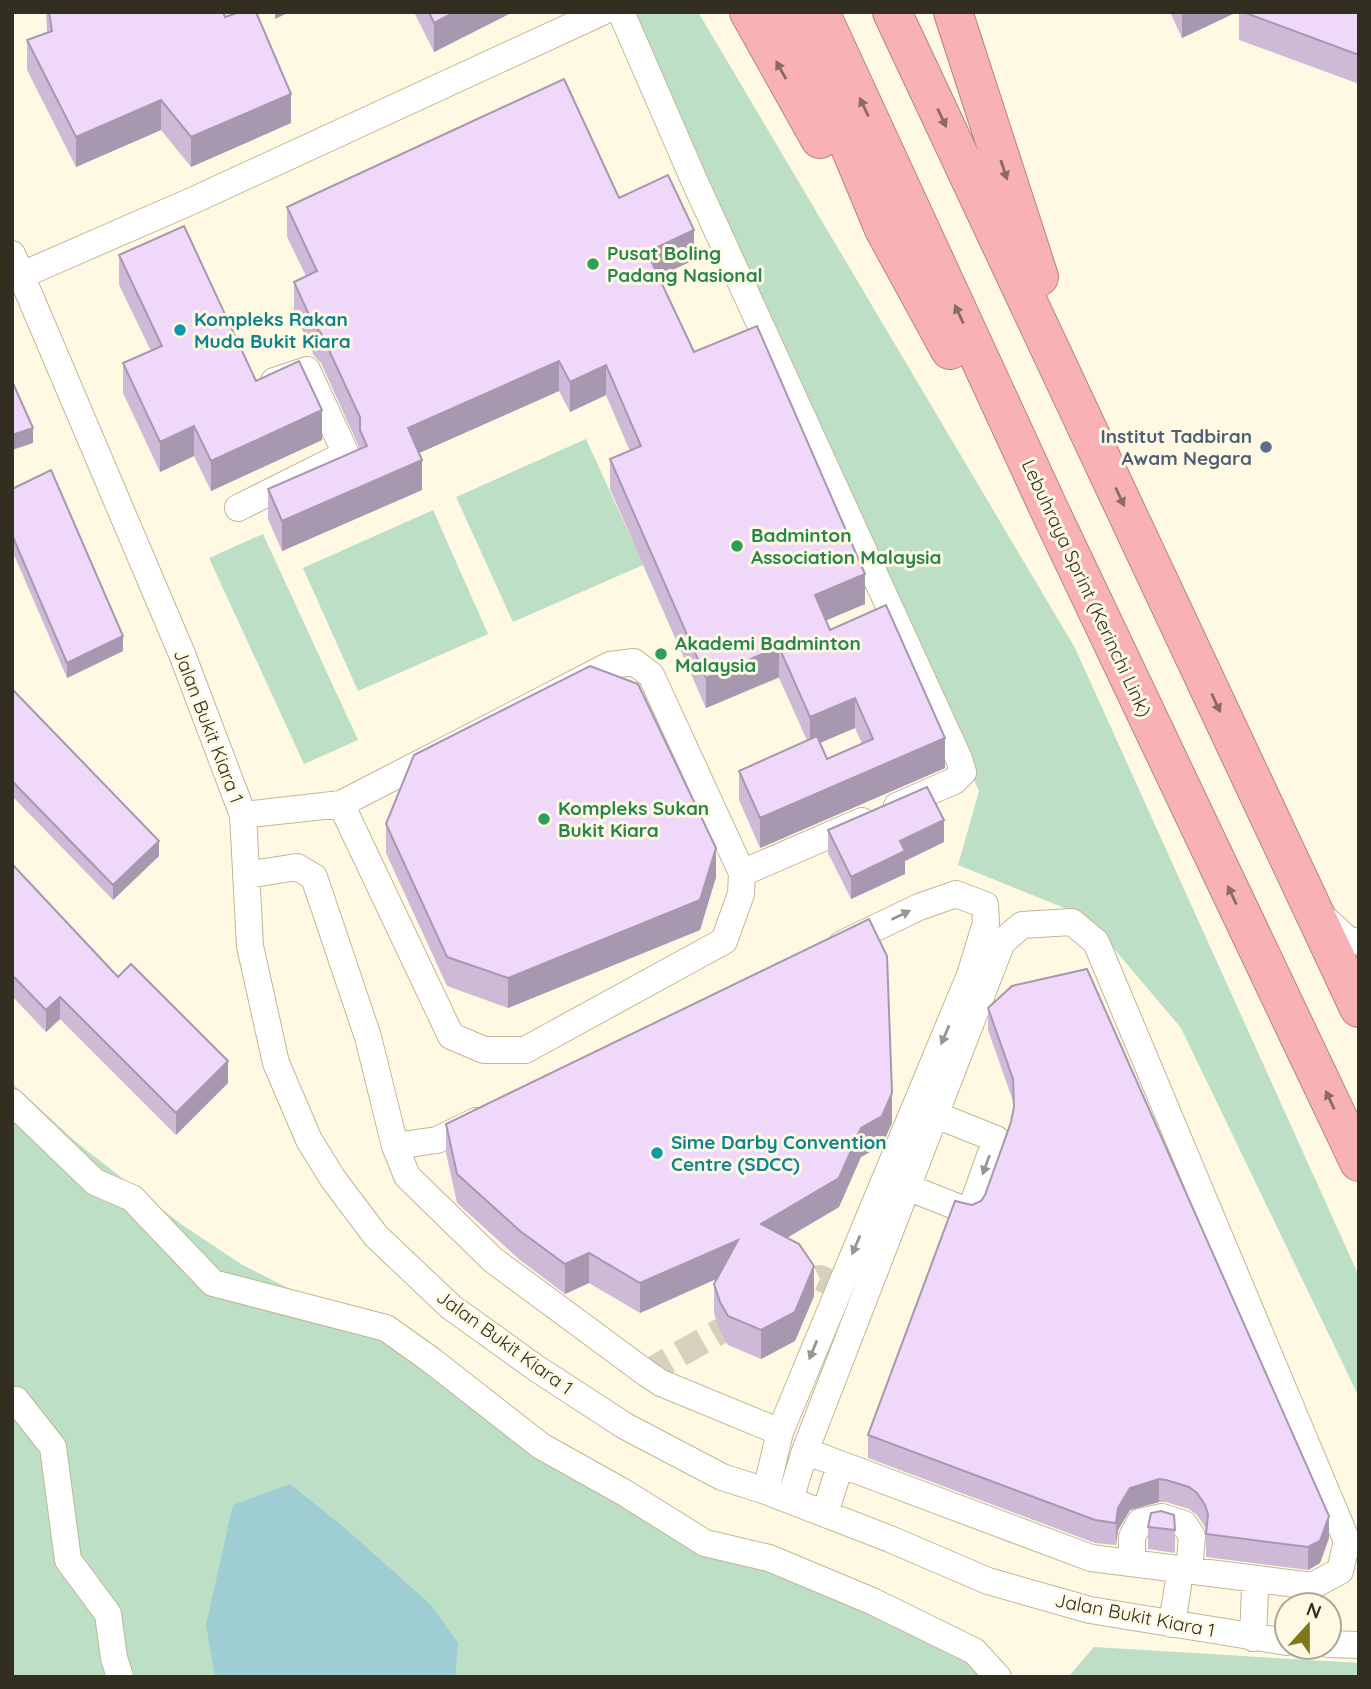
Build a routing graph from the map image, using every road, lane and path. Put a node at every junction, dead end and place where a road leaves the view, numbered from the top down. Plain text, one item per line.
1 (601, 12) edge
2 (621, 12) edge
3 (748, 12) edge
4 (782, 12) edge
5 (820, 12) edge
6 (892, 12) edge
7 (953, 12) edge
8 (884, 229) junction
9 (17, 264) edge
10 (274, 381) edge
11 (1091, 435) junction
12 (238, 508) dead end
13 (1049, 509) junction
14 (341, 804) junction
15 (243, 815) junction
16 (742, 873) junction
17 (246, 876) junction
18 (1311, 905) junction
19 (1359, 942) edge
20 (820, 955) edge
21 (1359, 1008) edge
22 (12, 1102) edge
23 (499, 1110) edge
24 (936, 1115) junction
25 (395, 1146) junction
26 (1359, 1162) edge
27 (908, 1186) junction
28 (12, 1400) edge
29 (779, 1432) junction
30 (805, 1451) junction
31 (840, 1466) junction
32 (778, 1495) junction
33 (825, 1513) junction
34 (1132, 1563) junction
35 (1183, 1578) junction
36 (1255, 1589) dead end
37 (1172, 1624) junction
38 (1253, 1638) junction
39 (1273, 1640) edge
40 (120, 1677) edge
41 (998, 1677) edge

1 - 9 street
2 - 16 street
8 -> 3 highway
4 - 8 highway
13 -> 5 highway, Lebuhraya Sprint (Kerinchi Link)
6 -> 11 highway
7 -> 11 highway
8 - 13 highway
9 - 15 street, Jalan Bukit Kiara 1
10 - 12 street
11 -> 18 highway
26 -> 13 highway, Lebuhraya Sprint (Kerinchi Link)
14 - 15 street
14 - 16 street
14 - 16 street
15 - 17 street, Jalan Bukit Kiara 1
17 - 25 street
17 - 32 street, Jalan Bukit Kiara 1
18 - 19 street
18 - 21 highway
20 -> 29 street
22 - 41 street
23 - 25 street
24 - 27 street
24 -> 27 street
24 - 35 street
25 - 29 street
27 - 30 street
28 - 40 street
29 - 32 street
30 - 31 street
30 - 32 street
31 - 33 street
31 - 34 street
32 - 33 street, Jalan Bukit Kiara 1
33 - 37 street, Jalan Bukit Kiara 1
34 - 35 street
34 - 35 street
35 - 37 street
36 - 38 street
37 - 38 street, Jalan Bukit Kiara 1
38 - 39 street, Jalan Bukit Kiara 1

